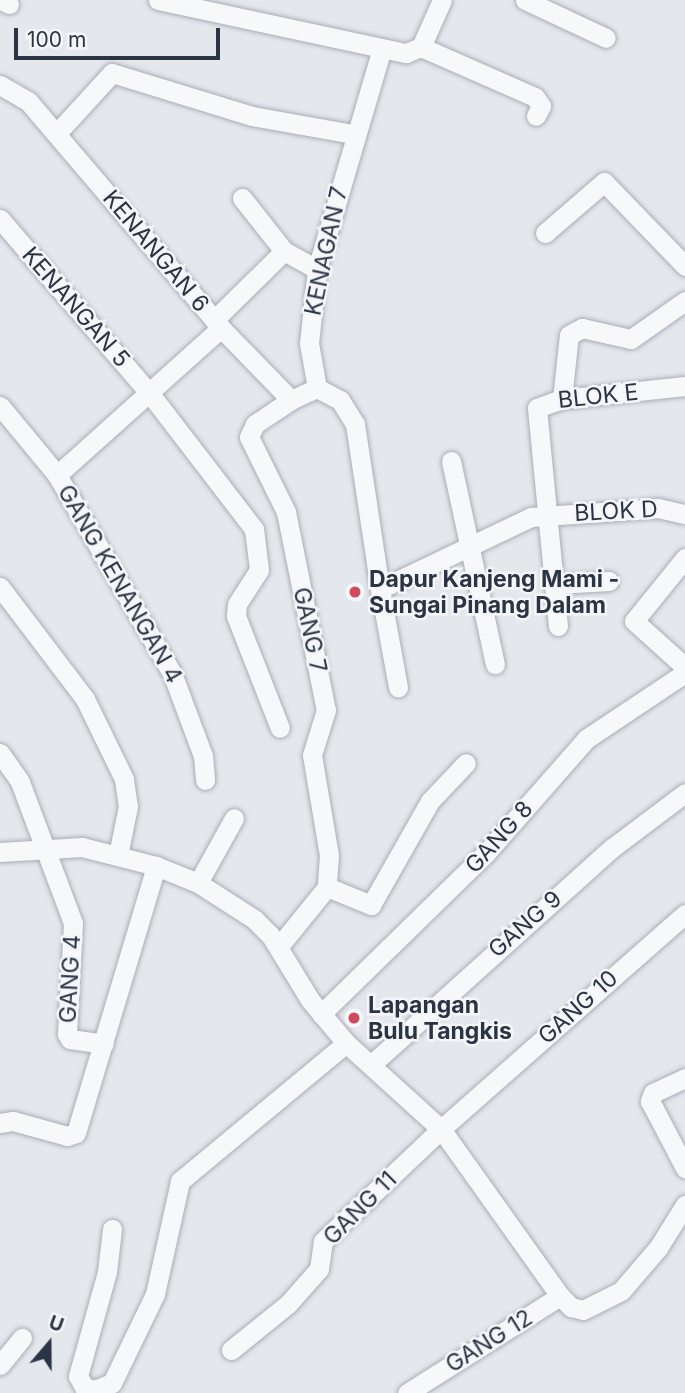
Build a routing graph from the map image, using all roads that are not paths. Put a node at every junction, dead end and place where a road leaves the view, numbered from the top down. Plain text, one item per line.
1 (158, 0) edge
2 (442, 0) edge
3 (525, 0) edge
4 (606, 38) dead end
5 (421, 47) junction
6 (381, 51) junction
7 (0, 85) edge
8 (536, 116) dead end
9 (57, 133) junction
10 (353, 134) junction
11 (242, 198) dead end
12 (0, 219) edge
13 (545, 233) dead end
14 (284, 251) junction
15 (685, 266) edge
16 (317, 269) junction
17 (685, 301) edge
18 (218, 324) junction
19 (685, 386) edge
20 (317, 388) junction
21 (151, 395) junction
22 (562, 399) junction
23 (291, 400) junction
24 (0, 406) edge
25 (451, 461) dead end
26 (57, 475) junction
27 (685, 514) edge
28 (547, 515) junction
29 (467, 546) junction
30 (685, 558) edge
31 (609, 581) dead end
32 (556, 584) junction
33 (0, 587) edge
34 (380, 589) junction
35 (558, 626) dead end
36 (495, 664) dead end
37 (685, 667) edge
38 (685, 673) edge
39 (398, 687) dead end
40 (280, 729) dead end
41 (0, 753) edge
42 (466, 763) dead end
43 (205, 780) dead end
44 (685, 793) edge
45 (234, 818) dead end
46 (46, 847) junction
47 (0, 852) edge
48 (118, 855) junction
49 (156, 866) junction
50 (198, 883) junction
51 (327, 887) junction
52 (685, 914) edge
53 (279, 945) junction
54 (321, 1014) junction
55 (346, 1043) junction
56 (104, 1044) junction
57 (373, 1063) junction
58 (685, 1078) edge
59 (0, 1123) edge
60 (441, 1129) junction
61 (685, 1168) edge
62 (685, 1205) edge
63 (111, 1229) dead end
64 (557, 1291) junction
65 (22, 1338) dead end
66 (231, 1350) dead end
67 (0, 1365) edge
68 (409, 1393) edge

1 - 6 street
2 - 5 street
3 - 4 street
5 - 6 street
5 - 8 street
6 - 10 street, KENAGAN 7
7 - 9 street, KENANGAN 6
9 - 10 street
9 - 18 street, KENANGAN 6
10 - 16 street, KENAGAN 7
11 - 14 street
12 - 21 street, KENANGAN 5
13 - 15 street
14 - 16 street
14 - 18 street
16 - 20 street, KENAGAN 7
17 - 22 street
18 - 21 street
18 - 23 street, KENANGAN 6
19 - 22 street, BLOK E
20 - 23 street
20 - 34 street
21 - 26 street
21 - 40 street, KENANGAN 5
22 - 28 street, BLOK E
23 - 51 street, GANG 7
24 - 26 street, GANG KENANGAN 4
25 - 29 street
26 - 43 street, GANG KENANGAN 4
27 - 28 street, BLOK D
28 - 29 street
28 - 32 street
29 - 34 street
29 - 36 street
30 - 37 street
31 - 32 street
32 - 35 street
33 - 48 street
34 - 39 street
38 - 54 street, GANG 8
41 - 46 street
42 - 51 street
44 - 57 street, GANG 9
45 - 50 street
46 - 47 street
46 - 48 street
46 - 56 street, GANG 4
48 - 49 street
49 - 50 street
49 - 56 street
50 - 53 street
51 - 53 street
52 - 60 street, GANG 10
53 - 54 street
54 - 55 street
55 - 57 street
55 - 63 street
56 - 59 street
57 - 60 street
58 - 61 street
60 - 64 street
60 - 66 street, GANG 11
62 - 64 street
64 - 68 street, GANG 12
65 - 67 street

